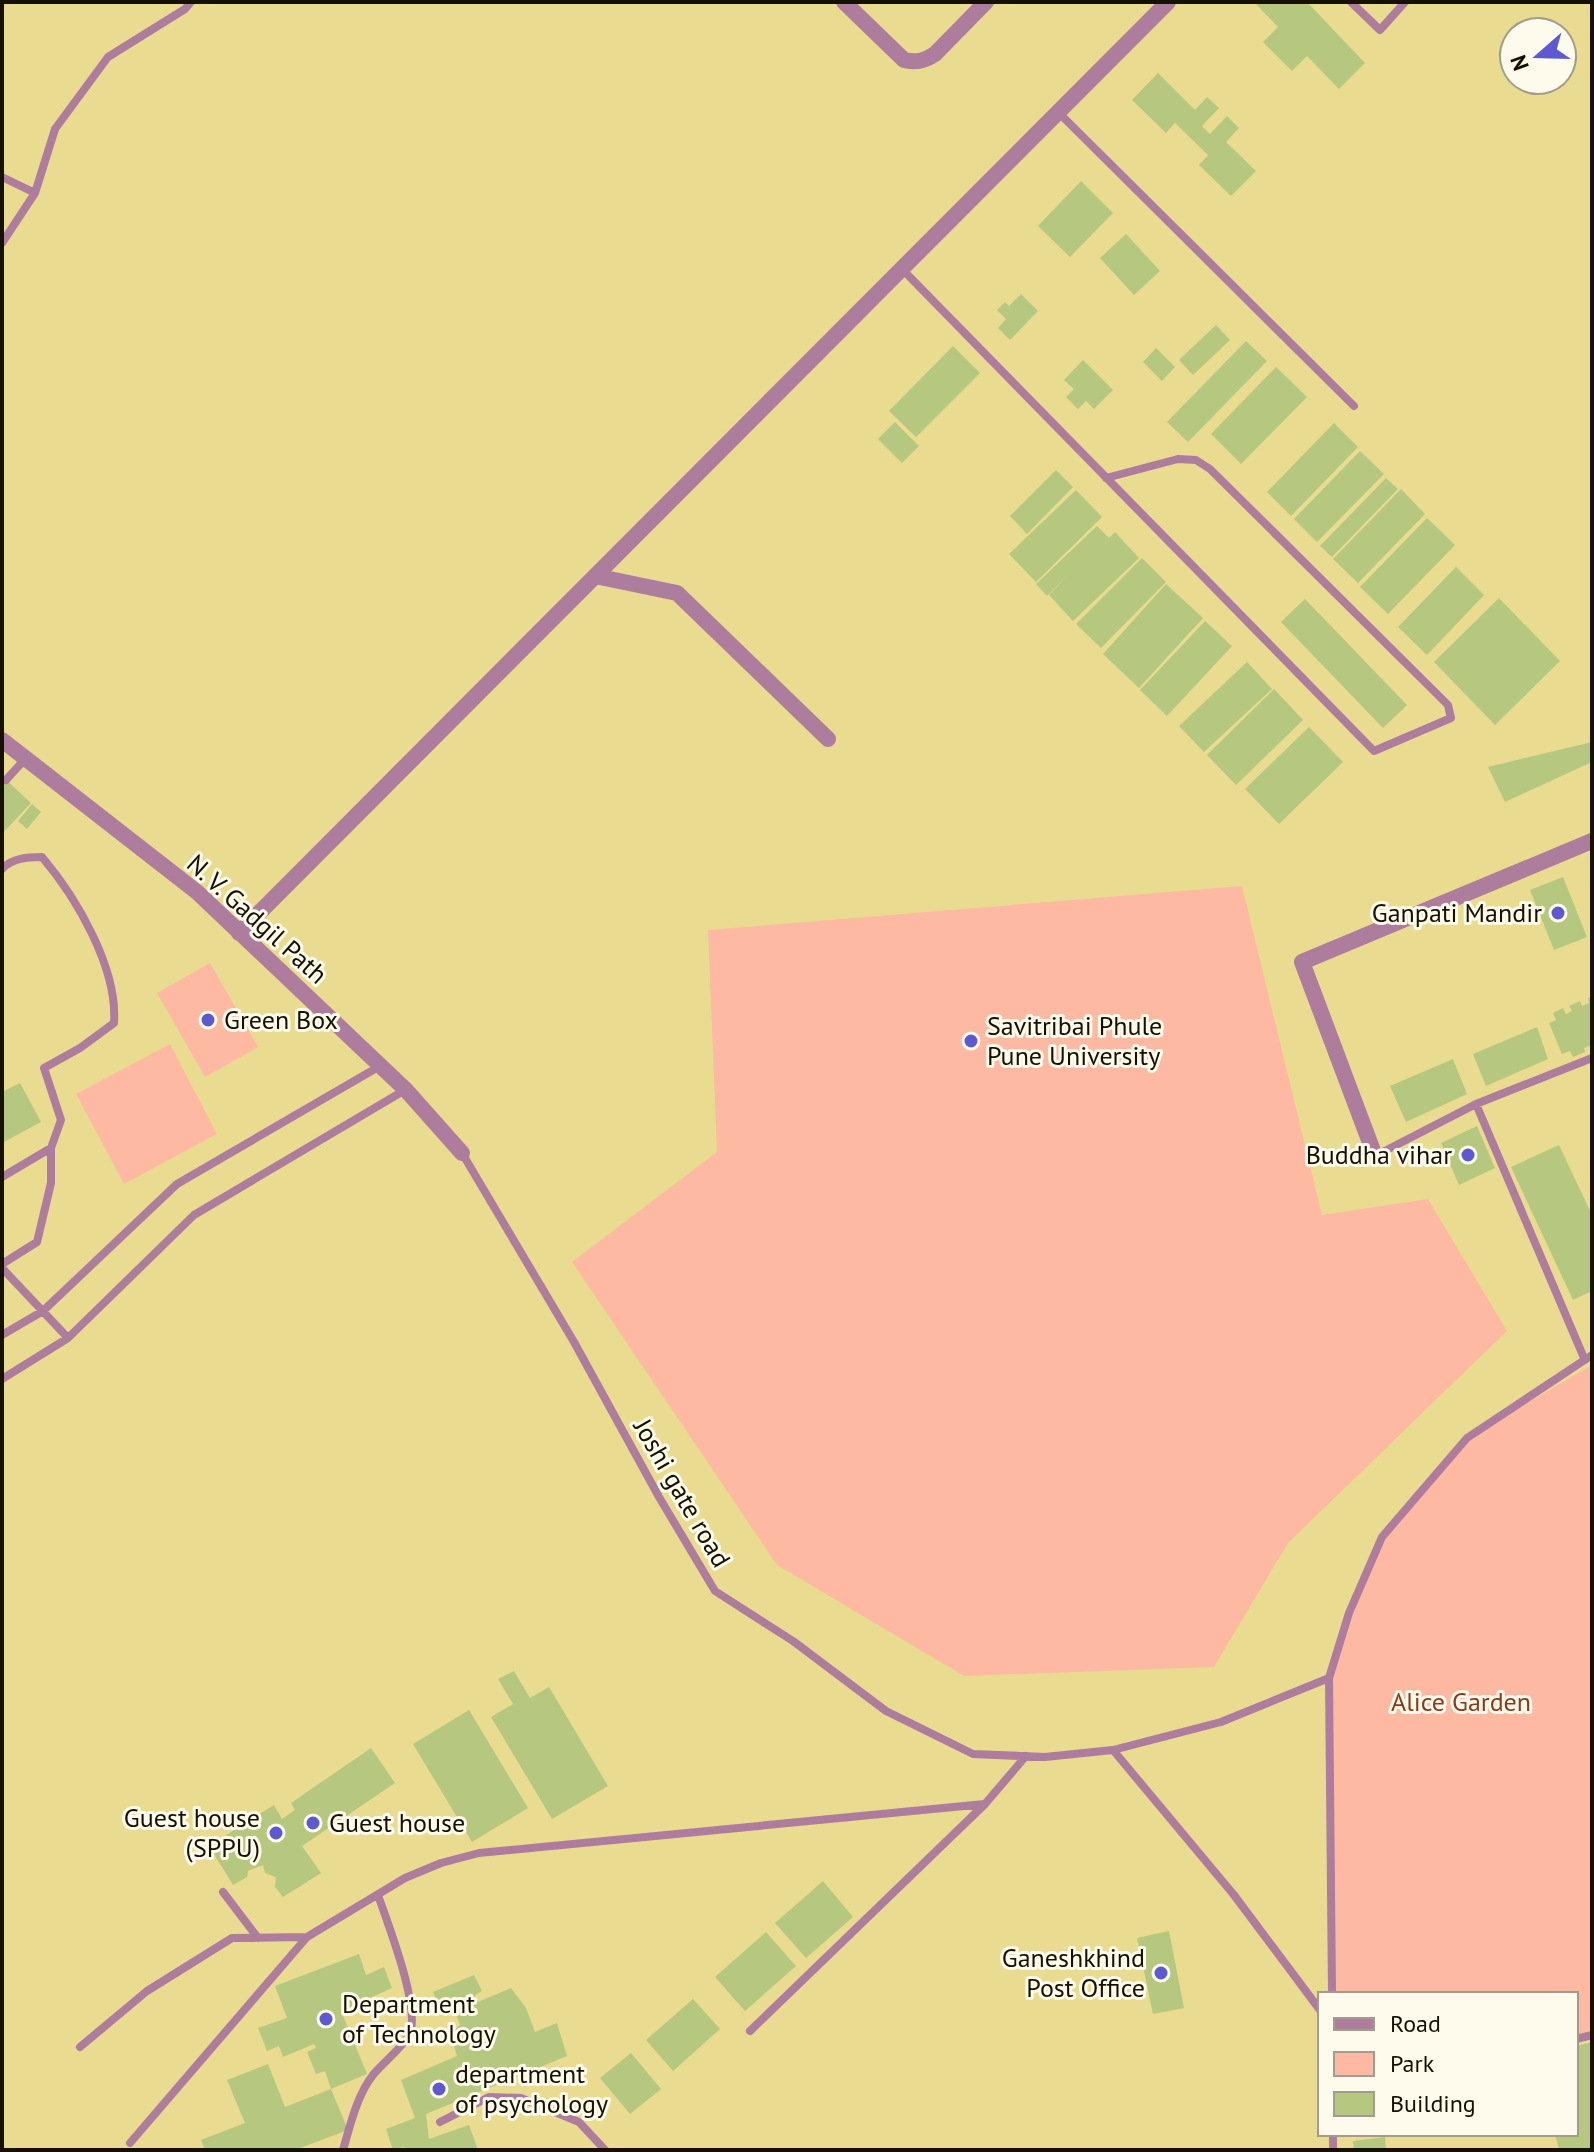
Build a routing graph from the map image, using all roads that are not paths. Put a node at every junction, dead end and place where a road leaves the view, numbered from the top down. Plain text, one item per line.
1 (191, 2) edge
2 (844, 2) edge
3 (986, 2) edge
4 (1168, 2) edge
5 (1351, 2) edge
6 (1405, 2) edge
7 (1058, 112) junction
8 (2, 177) edge
9 (35, 193) junction
10 (2, 243) edge
11 (902, 269) junction
12 (1354, 406) dead end
13 (1106, 478) junction
14 (595, 576) junction
15 (828, 739) dead end
16 (2, 740) edge
17 (25, 759) junction
18 (6, 780) dead end
19 (1592, 841) edge
20 (2, 869) edge
21 (239, 933) junction
22 (1592, 1058) edge
23 (380, 1066) junction
24 (406, 1090) junction
25 (1476, 1104) junction
26 (51, 1148) junction
27 (462, 1153) joint
28 (1375, 1156) joint
29 (2, 1177) edge
30 (2, 1266) edge
31 (43, 1311) junction
32 (2, 1335) edge
33 (68, 1338) junction
34 (1588, 1356) edge
35 (2, 1379) edge
36 (1329, 1678) junction
37 (1113, 1750) junction
38 (1026, 1756) junction
39 (985, 1804) junction
40 (223, 1892) dead end
41 (378, 1895) junction
42 (307, 1937) junction
43 (258, 1938) junction
44 (1332, 1992) edge
45 (1318, 2007) edge
46 (750, 2031) dead end
47 (80, 2047) dead end
48 (440, 2122) dead end
49 (130, 2143) dead end
50 (343, 2150) edge
51 (605, 2150) edge

1 - 9 lane
2 - 3 street
4 - 7 street
5 - 6 lane
7 - 11 street
7 - 12 lane
8 - 9 lane
9 - 10 lane
11 - 13 lane
11 - 14 street
13 - 13 lane
14 - 15 street
14 - 21 street
16 - 17 street, N. V. Gadgil Path
17 - 18 lane
17 - 21 street, N. V. Gadgil Path
19 - 28 street
20 - 26 lane
21 - 23 street, N. V. Gadgil Path
22 - 25 lane
23 - 24 street, N. V. Gadgil Path
23 - 31 lane
24 - 27 street, N. V. Gadgil Path
24 - 33 lane
25 - 28 lane
25 - 34 lane
26 - 29 lane
26 - 30 lane
27 - 38 lane, Joshi gate road
30 - 31 lane
31 - 32 lane
31 - 33 lane
33 - 35 lane
34 - 36 lane
36 - 37 lane, Joshi gate road
36 - 44 lane
37 - 38 lane, Joshi gate road
37 - 45 lane
38 - 39 lane
39 - 41 lane
39 - 46 lane
40 - 43 lane
41 - 42 lane
41 - 50 lane
42 - 43 lane
42 - 49 lane
43 - 47 lane
48 - 51 lane

